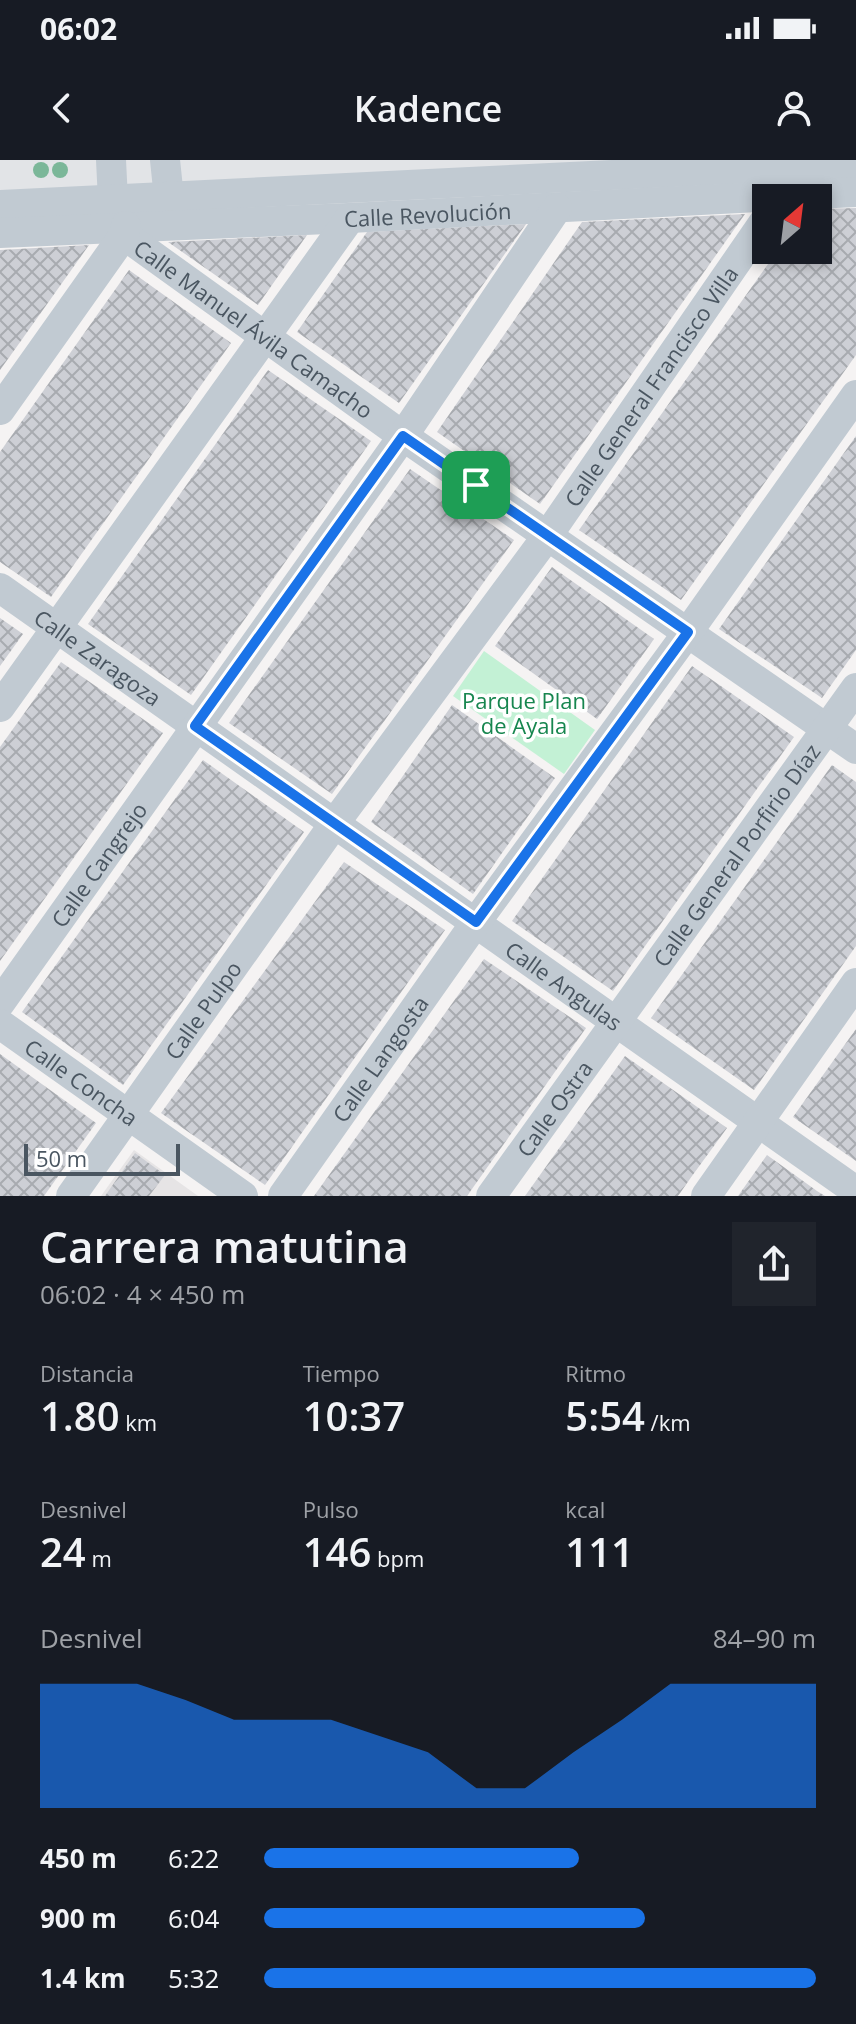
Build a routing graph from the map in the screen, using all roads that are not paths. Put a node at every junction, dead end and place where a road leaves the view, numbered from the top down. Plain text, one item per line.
1 (111, 160) edge
2 (165, 160) edge
3 (856, 163) edge
4 (745, 165) edge
5 (560, 169) edge
6 (401, 173) edge
7 (856, 192) edge
8 (832, 196) edge
9 (169, 198) junction
10 (752, 204) edge
11 (0, 205) edge
12 (557, 208) junction
13 (350, 218) junction
14 (121, 221) junction
15 (0, 233) edge
16 (752, 239) edge
17 (264, 338) junction
18 (856, 395) edge
19 (0, 410) edge
20 (403, 436) junction
21 (548, 535) junction
22 (0, 588) edge
23 (57, 628) junction
24 (688, 632) junction
25 (856, 688) edge
26 (0, 707) edge
27 (195, 726) junction
28 (827, 729) junction
29 (856, 749) edge
30 (334, 824) junction
31 (476, 922) junction
32 (856, 983) edge
33 (0, 1003) edge
34 (617, 1021) junction
35 (0, 1024) edge
36 (129, 1116) junction
37 (758, 1121) junction
38 (856, 1191) edge
39 (71, 1196) edge
40 (243, 1196) edge
41 (283, 1196) edge
42 (491, 1196) edge
43 (706, 1196) edge

1 - 14 street
2 - 9 street
3 - 4 street
4 - 5 street
5 - 6 street
6 - 9 street
7 - 8 street, Calle Revolución
9 - 14 street
10 - 12 street, Calle Revolución
11 - 14 street
12 - 13 street, Calle Revolución
12 - 20 street, Calle Cangrejo
13 - 14 street, Calle Revolución
13 - 17 street
14 - 15 street, Calle Revolución
14 - 17 street, Calle Manuel Ávila Camacho
14 - 19 street
16 - 21 street, Calle General Francisco Villa
17 - 20 street, Calle Manuel Ávila Camacho
17 - 23 street
18 - 24 street, Calle Langosta
20 - 21 street, Calle Manuel Ávila Camacho
20 - 27 street, Calle Cangrejo
21 - 24 street, Calle Manuel Ávila Camacho
21 - 30 street, Calle General Francisco Villa
22 - 23 street, Calle Zaragoza
23 - 26 street
23 - 27 street, Calle Zaragoza
24 - 28 street, Calle Manuel Ávila Camacho
24 - 31 street, Calle Langosta
25 - 28 street, Calle General Porfirio Díaz
27 - 30 street, Calle Angulas
27 - 33 street, Calle Cangrejo
28 - 29 street, Calle Manuel Ávila Camacho
28 - 34 street, Calle General Porfirio Díaz
30 - 31 street, Calle Angulas
30 - 36 street, Calle Pulpo
31 - 34 street, Calle Angulas
31 - 41 street, Calle Langosta
32 - 37 street
34 - 37 street, Calle Angulas
34 - 42 street, Calle Ostra
35 - 36 street, Calle Concha
36 - 39 street, Calle Pulpo
36 - 40 street, Calle Concha
37 - 38 street, Calle Angulas
37 - 43 street

